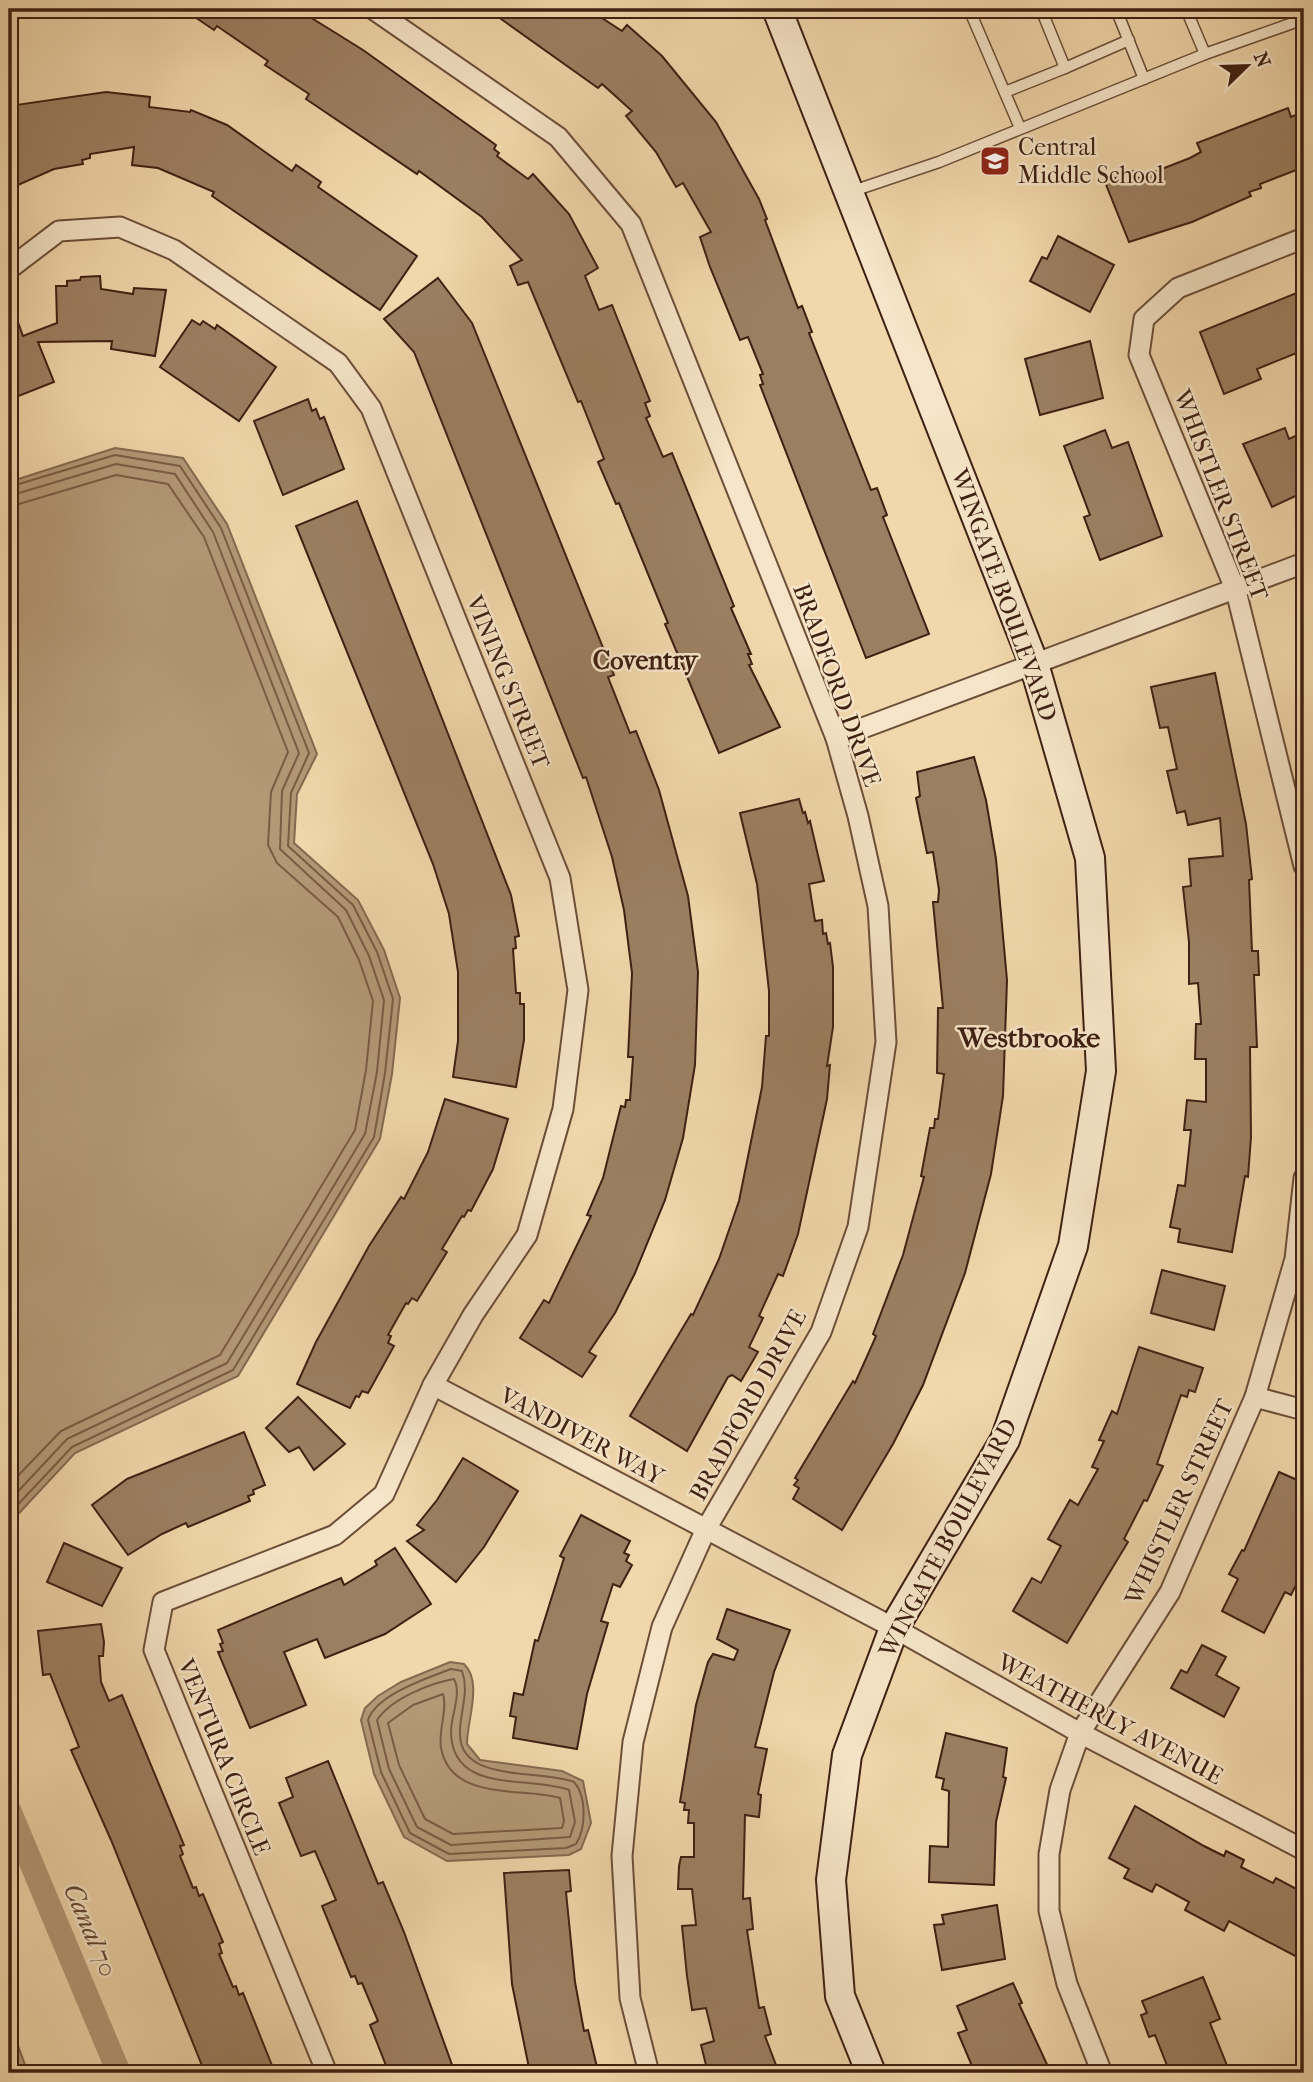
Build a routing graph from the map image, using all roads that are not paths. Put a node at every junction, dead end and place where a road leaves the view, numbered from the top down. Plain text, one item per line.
1 (373, 9) edge
2 (777, 9) edge
3 (969, 9) edge
4 (1041, 9) edge
5 (1116, 9) edge
6 (1186, 9) edge
7 (1304, 19) edge
8 (1129, 40) junction
9 (1205, 54) junction
10 (1065, 68) junction
11 (1144, 79) junction
12 (1005, 92) junction
13 (1020, 128) junction
14 (849, 193) junction
15 (1304, 238) edge
16 (9, 269) edge
17 (1304, 563) edge
18 (1236, 591) junction
19 (1034, 664) junction
20 (836, 738) junction
21 (1304, 866) edge
22 (1304, 1178) edge
23 (433, 1385) junction
24 (1255, 1396) junction
25 (1304, 1410) edge
26 (706, 1529) junction
27 (894, 1628) junction
28 (1080, 1733) junction
29 (1304, 1850) edge
30 (327, 2073) edge
31 (649, 2073) edge
32 (871, 2073) edge
33 (1102, 2073) edge

1 - 20 street, BRADFORD DRIVE
2 - 14 street, WINGATE BOULEVARD
3 - 12 lane
4 - 10 lane
5 - 8 lane
6 - 9 lane
7 - 9 lane
8 - 10 lane
8 - 11 lane
9 - 11 lane
10 - 12 lane
11 - 13 lane
12 - 13 lane
13 - 14 lane
14 - 19 street, WINGATE BOULEVARD
15 - 18 street, WHISTLER STREET
16 - 23 street, VINING STREET
17 - 18 street
18 - 19 street
18 - 21 street, WHISTLER STREET
19 - 20 street
19 - 27 street, WINGATE BOULEVARD
20 - 26 street, BRADFORD DRIVE
22 - 24 street, WHISTLER STREET
23 - 26 street, VANDIVER WAY
23 - 30 street, VENTURA CIRCLE
24 - 25 street, WHISTLER STREET
24 - 28 street, WHISTLER STREET
26 - 27 street, VANDIVER WAY
26 - 31 street
27 - 28 street, WEATHERLY AVENUE
27 - 32 street, WINGATE BOULEVARD
28 - 29 street, WEATHERLY AVENUE
28 - 33 street, WHISTLER STREET

